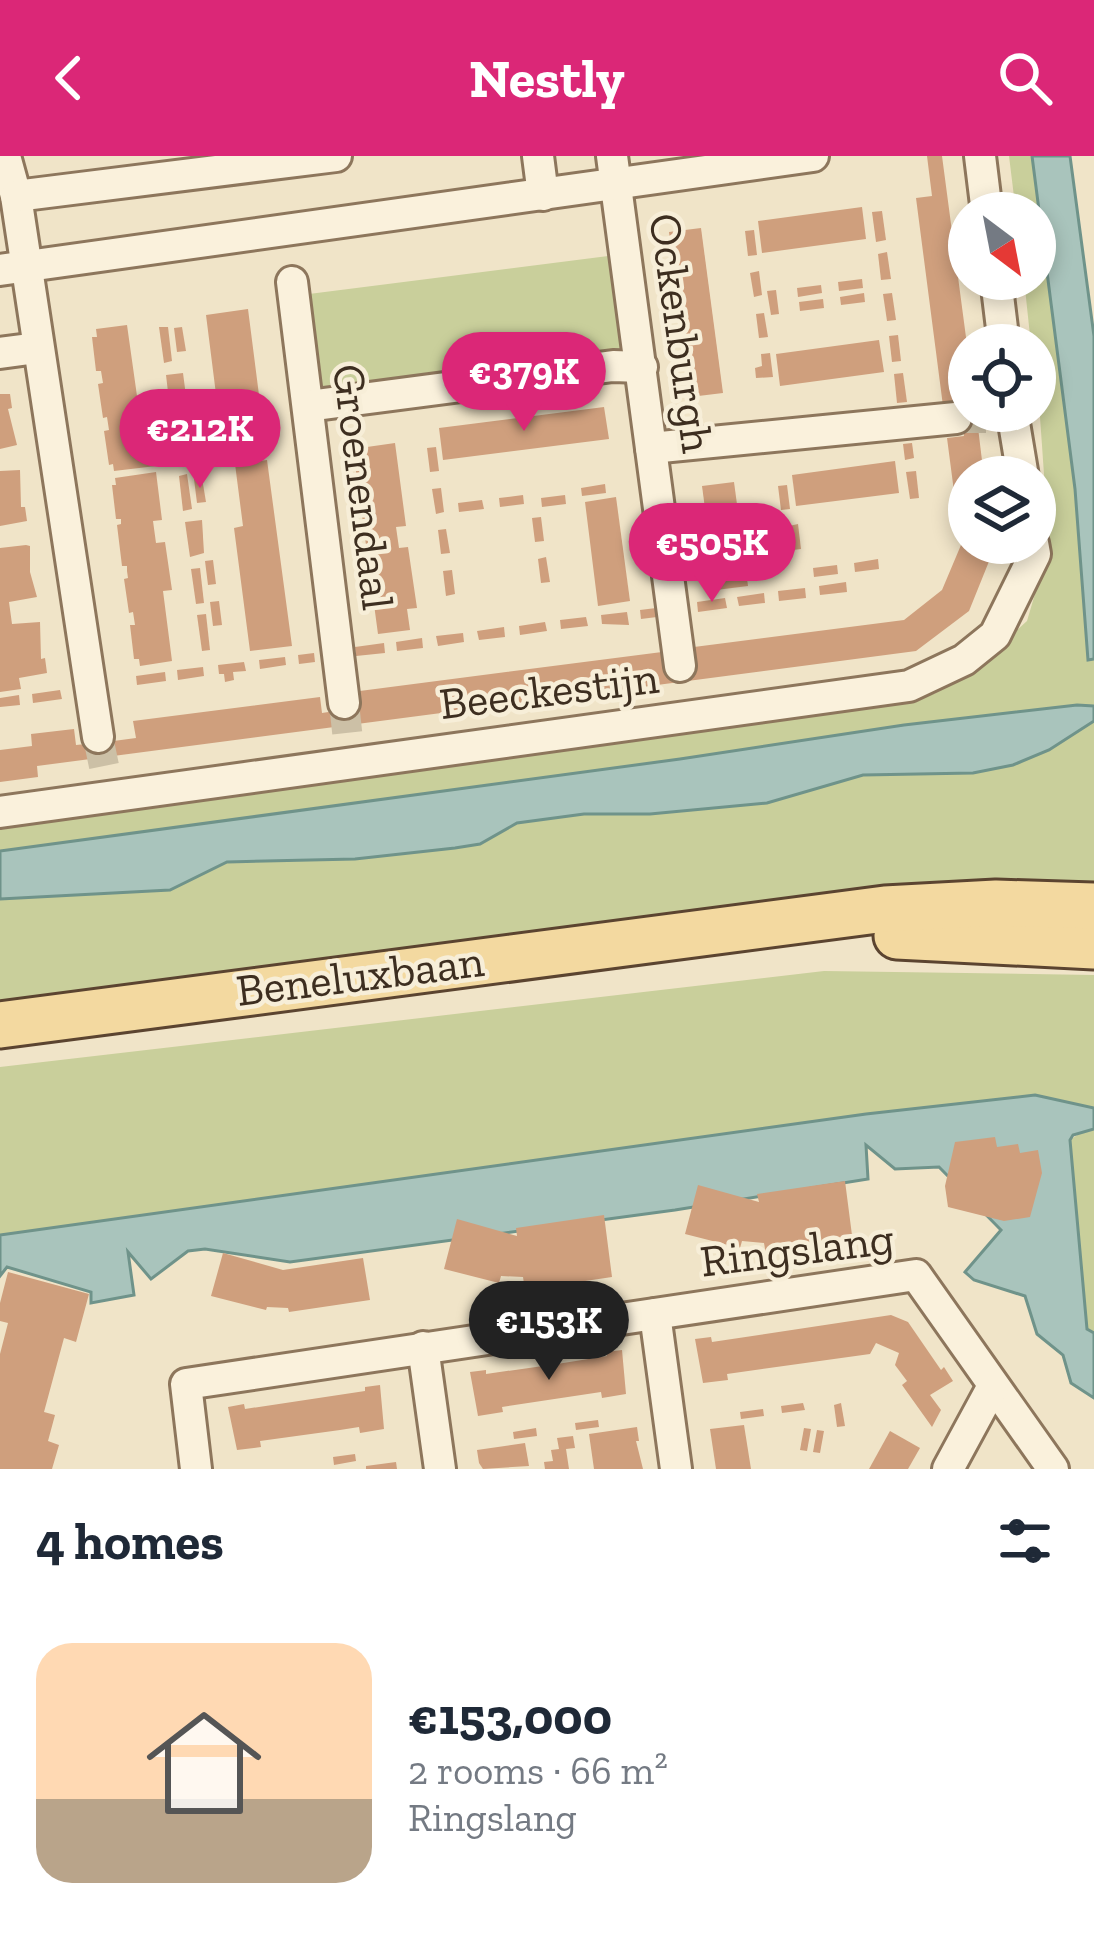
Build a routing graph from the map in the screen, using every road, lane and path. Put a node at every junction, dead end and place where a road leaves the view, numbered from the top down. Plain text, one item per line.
1 (5, 156) edge
2 (336, 156) edge
3 (538, 156) edge
4 (813, 156) edge
5 (980, 156) edge
6 (613, 170) edge
7 (984, 192) edge
8 (544, 195) junction
9 (16, 196) junction
10 (13, 269) edge
11 (292, 282) dead end
12 (37, 348) junction
13 (0, 353) edge
14 (642, 368) junction
15 (308, 406) junction
16 (948, 419) tunnel mouth
17 (651, 448) junction
18 (1030, 564) edge
19 (344, 703) tunnel mouth
20 (686, 718) junction
21 (103, 766) junction
22 (0, 812) edge
23 (1094, 906) edge
24 (722, 932) junction
25 (1094, 946) edge
26 (0, 1025) edge
27 (655, 1314) junction
28 (423, 1347) junction
29 (993, 1386) junction
30 (196, 1469) edge
31 (440, 1469) edge
32 (676, 1469) edge
33 (948, 1469) edge
34 (1053, 1469) edge

1 - 9 street
2 - 9 street
3 - 8 street
4 - 6 street
5 - 7 street
6 - 8 street
6 - 14 street, Ockenburgh
8 - 10 street
9 - 10 street
10 - 12 street
11 - 15 street, Groenendaal
12 - 13 street
12 - 21 street
14 - 15 street
14 - 17 street, Ockenburgh
15 - 19 street, Groenendaal
16 - 17 street
17 - 20 street, Ockenburgh
18 - 20 street, Beeckestijn
20 - 21 street, Beeckestijn
21 - 22 street, Beeckestijn
23 - 24 main road, Beneluxbaan
24 - 25 main road, Beneluxbaan
24 - 26 main road, Beneluxbaan
27 - 28 street, Ringslang
27 - 29 street, Ringslang
27 - 32 street
28 - 30 street, Ringslang
28 - 31 street
29 - 33 street
29 - 34 street, Ringslang

